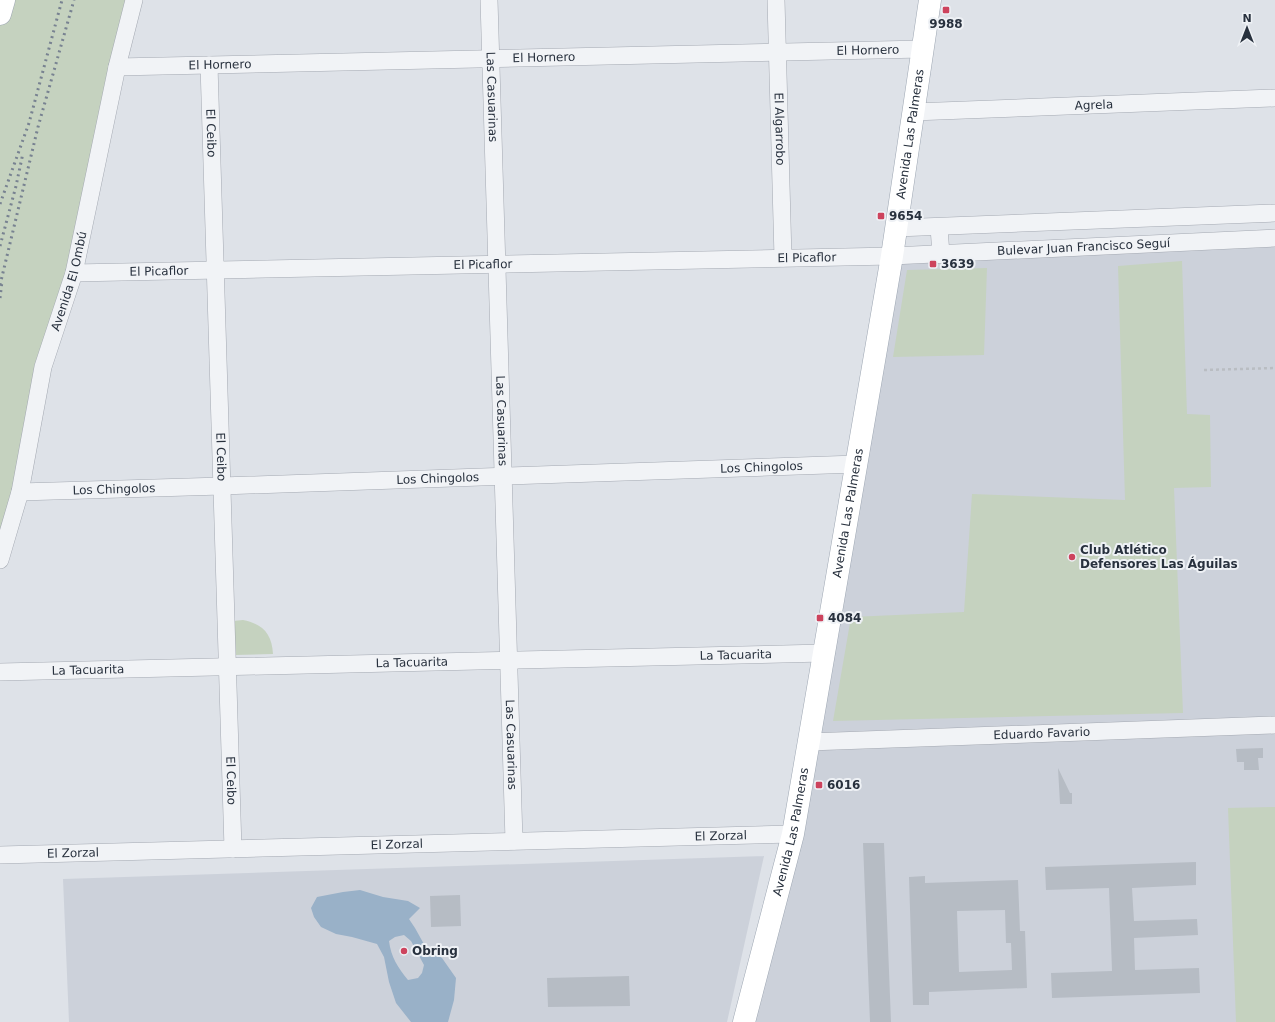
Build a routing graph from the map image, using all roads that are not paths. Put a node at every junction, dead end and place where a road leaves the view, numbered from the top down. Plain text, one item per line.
1 (4, 0) edge
2 (134, 0) edge
3 (489, 0) edge
4 (776, 0) edge
5 (930, 0) edge
6 (0, 14) edge
7 (923, 49) junction
8 (777, 53) junction
9 (491, 59) junction
10 (209, 65) junction
11 (117, 67) junction
12 (1275, 98) edge
13 (913, 112) junction
14 (1275, 213) edge
15 (939, 227) junction
16 (896, 228) junction
17 (1275, 238) edge
18 (941, 255) junction
19 (892, 256) junction
20 (783, 258) junction
21 (497, 264) junction
22 (215, 270) junction
23 (74, 273) junction
24 (856, 464) junction
25 (503, 476) junction
26 (222, 486) junction
27 (20, 492) junction
28 (0, 560) edge
29 (824, 653) junction
30 (509, 661) junction
31 (228, 668) junction
32 (0, 672) edge
33 (1275, 725) edge
34 (809, 742) junction
35 (793, 834) junction
36 (514, 841) junction
37 (233, 849) junction
38 (0, 855) edge
39 (744, 1022) edge

1 - 6 main road
2 - 11 street, Avenida El Ombú
3 - 9 street, Las Casuarinas
4 - 8 street, El Algarrobo
5 - 7 main road, Avenida Las Palmeras
7 - 8 street, El Hornero
7 - 13 main road, Avenida Las Palmeras
8 - 9 street, El Hornero
8 - 20 street, El Algarrobo
9 - 10 street, El Hornero
9 - 21 street, Las Casuarinas
10 - 11 street, El Hornero
10 - 22 street, El Ceibo
11 - 23 street, Avenida El Ombú
12 - 13 street, Agrela
13 - 16 main road, Avenida Las Palmeras
14 - 15 street
15 - 16 street
15 - 18 street
16 - 19 main road, Avenida Las Palmeras
17 - 18 street, Bulevar Juan Francisco Seguí
18 - 19 street, Bulevar Juan Francisco Seguí
19 - 20 street, El Picaflor
19 - 24 main road, Avenida Las Palmeras
20 - 21 street, El Picaflor
21 - 22 street, El Picaflor
21 - 25 street, Las Casuarinas
22 - 23 street, El Picaflor
22 - 26 street, El Ceibo
23 - 27 street, Avenida El Ombú
24 - 25 street, Los Chingolos
24 - 29 main road, Avenida Las Palmeras
25 - 26 street, Los Chingolos
25 - 30 street, Las Casuarinas
26 - 27 street, Los Chingolos
26 - 31 street, El Ceibo
27 - 28 street, Avenida El Ombú
29 - 30 street, La Tacuarita
29 - 34 main road, Avenida Las Palmeras
30 - 31 street, La Tacuarita
30 - 36 street, Las Casuarinas
31 - 32 street, La Tacuarita
31 - 37 street, El Ceibo
33 - 34 street, Eduardo Favario
34 - 35 main road, Avenida Las Palmeras
35 - 36 street, El Zorzal
35 - 39 main road, Avenida Las Palmeras
36 - 37 street, El Zorzal
37 - 38 street, El Zorzal

